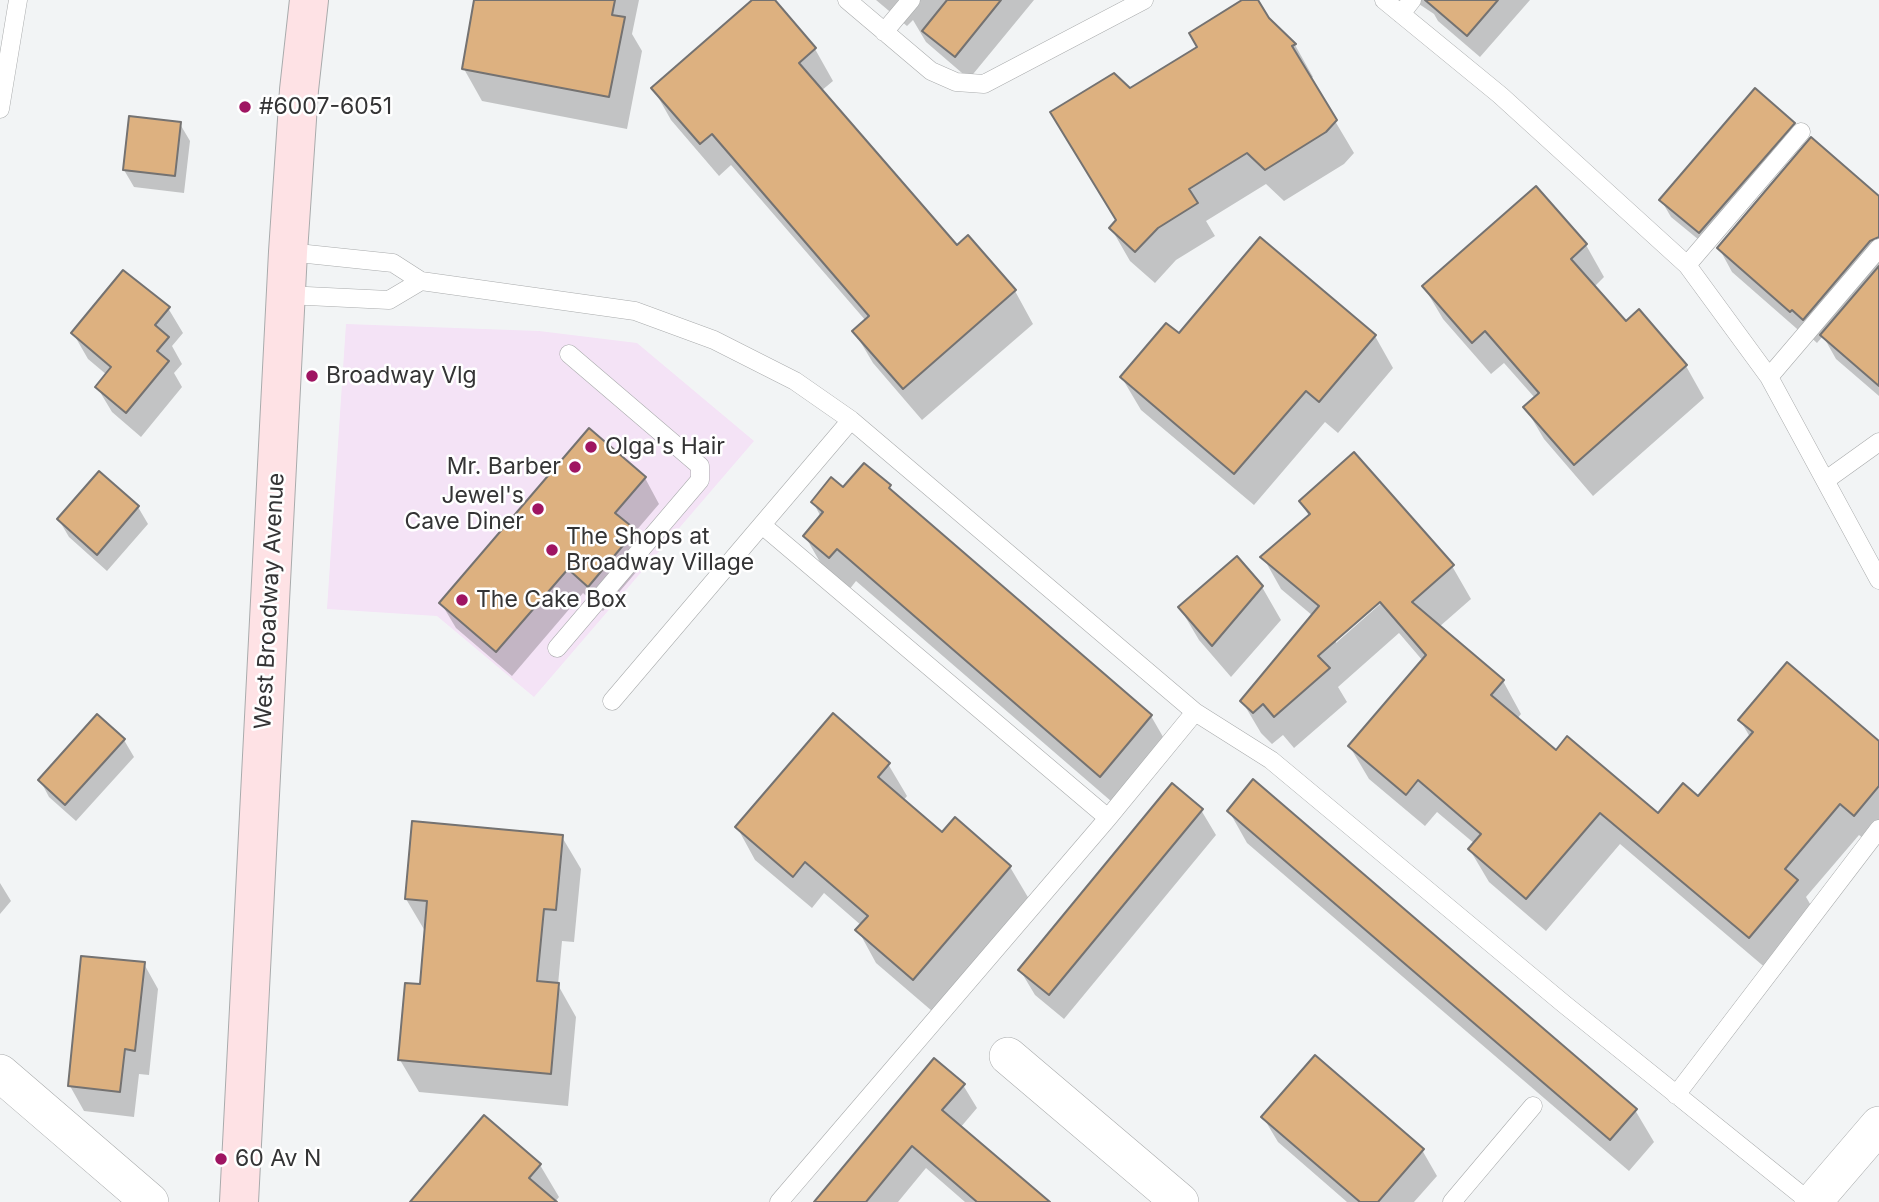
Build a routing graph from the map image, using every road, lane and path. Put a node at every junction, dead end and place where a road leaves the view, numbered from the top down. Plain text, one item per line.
1 (18, 0) edge
2 (309, 0) edge
3 (847, 0) edge
4 (911, 0) edge
5 (1144, 0) edge
6 (1384, 0) edge
7 (1406, 7) edge
8 (884, 32) junction
9 (0, 109) edge
10 (1801, 132) dead end
11 (1879, 248) edge
12 (288, 251) junction
13 (1688, 265) junction
14 (421, 281) junction
15 (286, 295) junction
16 (569, 354) dead end
17 (1769, 377) junction
18 (851, 420) junction
19 (1879, 442) edge
20 (1826, 480) junction
21 (762, 525) junction
22 (1879, 580) edge
23 (557, 648) dead end
24 (612, 701) dead end
25 (1195, 712) junction
26 (1108, 818) junction
27 (1879, 829) edge
28 (1008, 1056) dead end
29 (0, 1073) edge
30 (1676, 1095) junction
31 (1533, 1106) dead end
32 (1879, 1125) edge
33 (150, 1202) edge
34 (239, 1202) edge
35 (779, 1202) edge
36 (1180, 1202) edge
37 (1452, 1202) edge
38 (1811, 1202) edge

1 - 9 lane
2 - 12 street, West Broadway Avenue
3 - 8 lane
4 - 8 lane
5 - 8 lane
6 - 7 lane
7 - 13 lane
10 - 13 lane
11 - 17 lane
12 - 14 lane
12 - 15 street, West Broadway Avenue
13 - 17 lane
14 - 15 lane
14 - 18 lane
15 - 34 street, West Broadway Avenue
16 - 23 lane
17 - 20 lane
18 - 21 lane
18 - 25 lane
19 - 20 lane
20 - 22 lane
21 - 24 lane
21 - 26 lane
25 - 26 lane
25 - 30 lane
26 - 35 lane
27 - 30 lane
28 - 36 street
29 - 33 street
30 - 38 lane
31 - 37 lane
32 - 38 street

